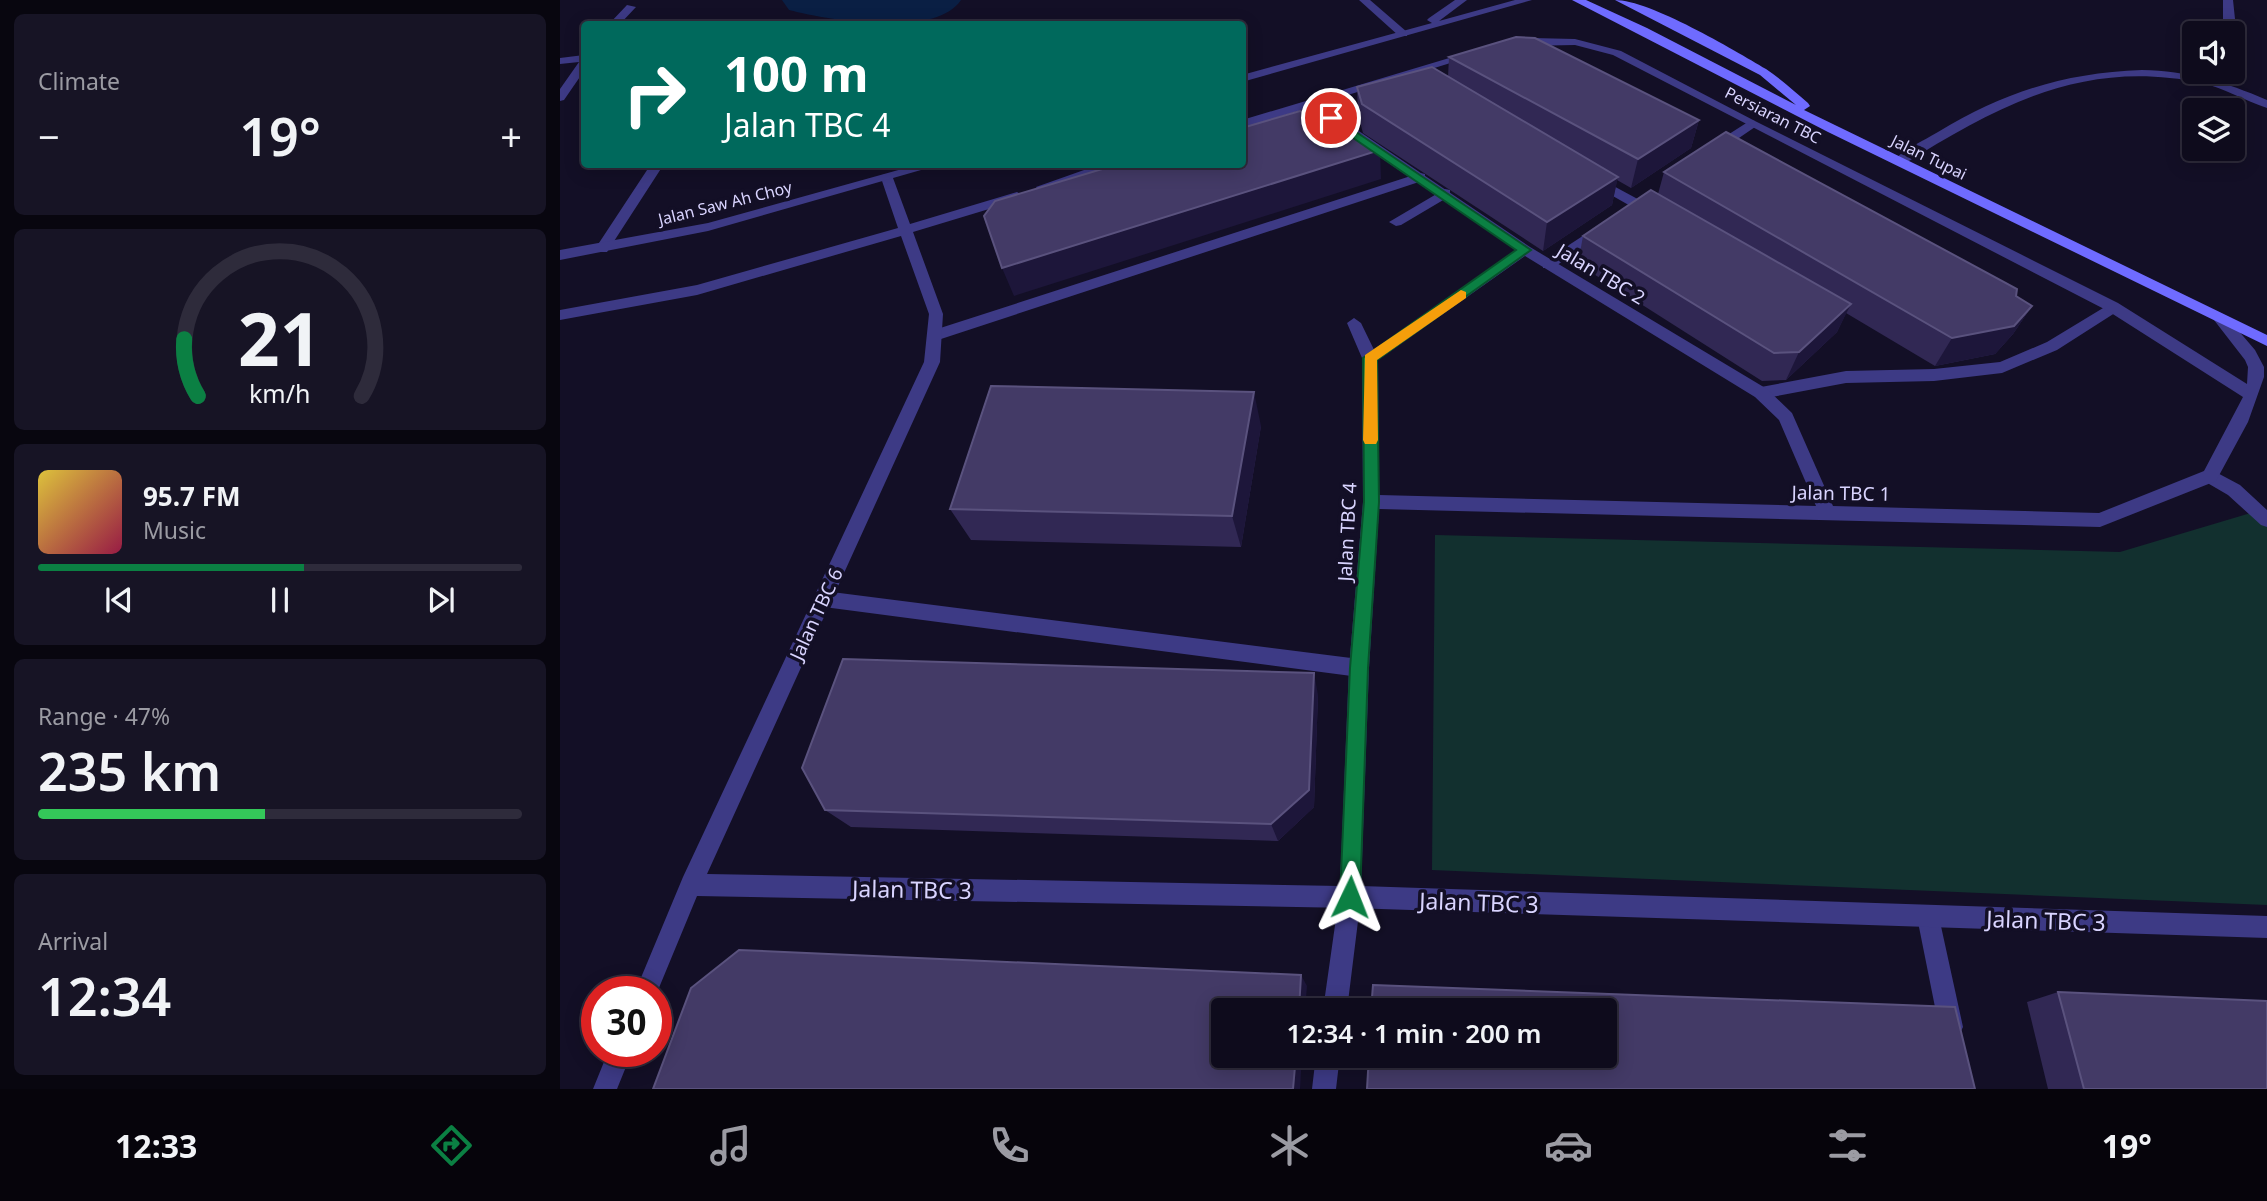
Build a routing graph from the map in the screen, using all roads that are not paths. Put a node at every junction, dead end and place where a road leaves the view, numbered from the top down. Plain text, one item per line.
1 (1364, 0) edge
2 (1462, 0) edge
3 (1527, 0) edge
4 (1577, 0) edge
5 (1620, 0) edge
6 (2228, 0) edge
7 (631, 7) dead end
8 (617, 21) edge
9 (2228, 21) edge
10 (1422, 29) junction
11 (1403, 34) junction
12 (1507, 45) edge
13 (1480, 52) edge
14 (581, 58) edge
15 (560, 61) edge
16 (581, 67) edge
17 (2182, 75) edge
18 (1246, 78) edge
19 (2226, 84) edge
20 (560, 97) edge
21 (1309, 103) junction
22 (2267, 103) edge
23 (1246, 123) edge
24 (1751, 124) junction
25 (1832, 129) junction
26 (1705, 156) edge
27 (1899, 161) junction
28 (655, 168) edge
29 (922, 168) edge
30 (1103, 168) edge
31 (1577, 170) edge
32 (1420, 177) junction
33 (887, 178) junction
34 (1445, 193) junction
35 (1631, 207) junction
36 (1396, 222) dead end
37 (1671, 223) edge
38 (908, 230) junction
39 (602, 248) junction
40 (1525, 250) junction
41 (560, 255) edge
42 (1548, 265) junction
43 (2113, 307) junction
44 (560, 315) edge
45 (2221, 320) junction
46 (1354, 323) dead end
47 (936, 335) junction
48 (2267, 341) edge
49 (1370, 358) junction
50 (1761, 393) junction
51 (2259, 394) edge
52 (2210, 476) junction
53 (1371, 502) junction
54 (1828, 514) junction
55 (2267, 520) edge
56 (824, 599) junction
57 (1359, 668) junction
58 (691, 885) junction
59 (1350, 897) junction
60 (1928, 917) junction
61 (2267, 927) edge
62 (653, 976) edge
63 (1337, 998) edge
64 (1956, 1049) edge
65 (615, 1067) edge
66 (1326, 1068) edge
67 (605, 1089) edge
68 (1324, 1089) edge

1 - 11 street
2 - 10 street
3 - 10 street
4 - 25 main road, Jalan Tupai
5 - 25 main road
6 - 9 street
7 - 8 street
10 - 11 street
11 - 18 street
12 - 24 street, Persiaran TBC
13 - 21 street
14 - 15 street
16 - 20 street
17 - 27 street
19 - 22 street
21 - 23 street
21 - 32 street, Jalan TBC 2
24 - 26 street
24 - 43 street, Persiaran TBC
25 - 27 main road, Jalan Tupai
27 - 45 main road, Jalan Tupai
28 - 39 street
29 - 33 street, Jalan Saw Ah Choy
30 - 38 street
31 - 35 street
32 - 34 street, Jalan TBC 2
32 - 47 street
33 - 38 street, Jalan TBC 6
33 - 39 street, Jalan Saw Ah Choy
34 - 36 street
34 - 40 street, Jalan TBC 2
35 - 37 street
35 - 42 street
38 - 44 street
38 - 47 street, Jalan TBC 6
39 - 41 street, Jalan Saw Ah Choy
40 - 42 street, Jalan TBC 2
40 - 49 street
42 - 50 street, Jalan TBC 2
43 - 50 street
43 - 51 street, Persiaran TBC
45 - 48 main road, Jalan Tupai
45 - 51 street
46 - 49 street
47 - 56 street, Jalan TBC 6
49 - 53 street, Jalan TBC 4
50 - 54 street, Jalan TBC 2
51 - 52 street
52 - 54 street, Jalan TBC 1
52 - 55 street
53 - 54 street, Jalan TBC 1
53 - 57 street, Jalan TBC 4
56 - 57 street
56 - 58 street, Jalan TBC 6
57 - 59 street, Jalan TBC 4
58 - 59 street, Jalan TBC 3
58 - 62 street, Jalan TBC 6
59 - 60 street, Jalan TBC 3
59 - 63 street, Jalan TBC 4
60 - 61 street, Jalan TBC 3
60 - 64 street
65 - 67 street
66 - 68 street

